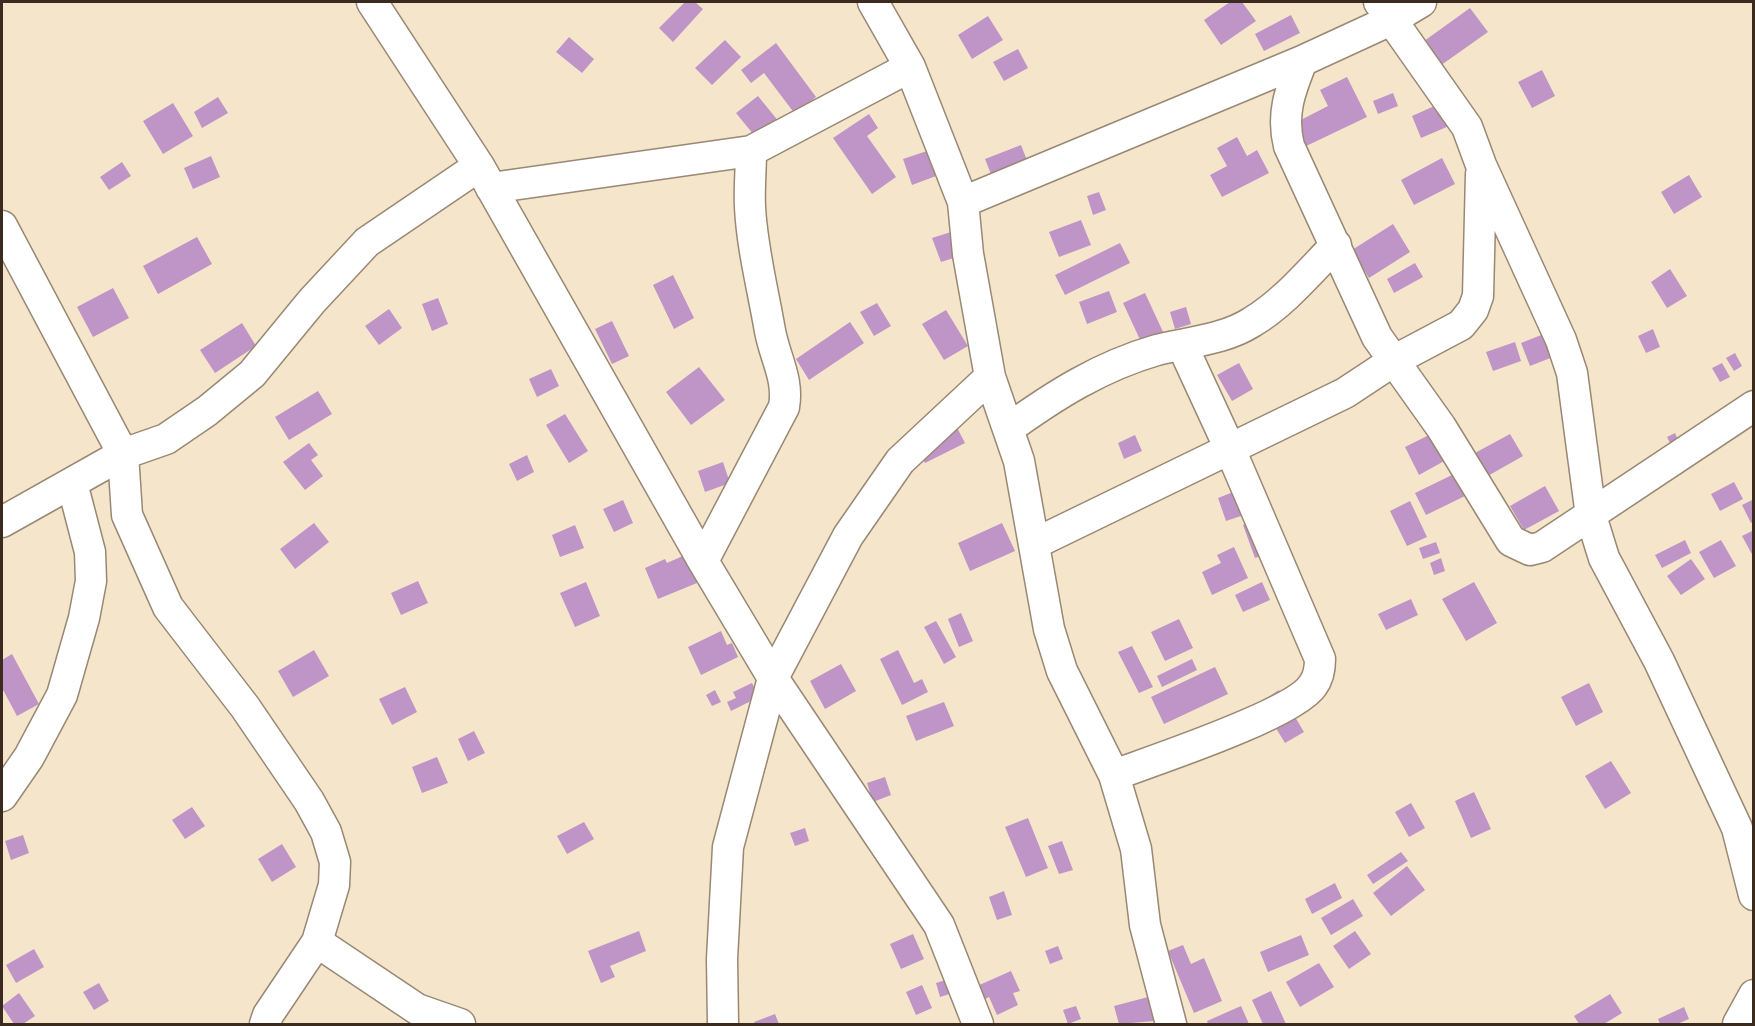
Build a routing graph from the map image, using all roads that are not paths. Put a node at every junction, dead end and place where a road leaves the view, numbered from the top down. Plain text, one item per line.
1 (372, 2) edge
2 (873, 2) edge
3 (1421, 2) edge
4 (1385, 11) edge
5 (1302, 61) junction
6 (910, 67) junction
7 (751, 151) junction
8 (1481, 165) junction
9 (485, 177) junction
10 (963, 202) junction
11 (2, 226) edge
12 (1336, 245) junction
13 (1182, 345) junction
14 (1395, 360) junction
15 (990, 377) junction
16 (1754, 406) edge
17 (1008, 429) junction
18 (1230, 449) junction
19 (123, 454) junction
20 (72, 483) junction
21 (1591, 516) junction
22 (2, 522) edge
23 (1036, 543) junction
24 (703, 561) junction
25 (773, 678) junction
26 (1114, 775) junction
27 (2, 796) edge
28 (1754, 895) edge
29 (317, 942) junction
30 (1754, 994) edge
31 (265, 1024) edge
32 (460, 1024) edge
33 (723, 1024) edge
34 (978, 1024) edge
35 (1171, 1024) edge
36 (1738, 1024) edge

1 - 9 street
2 - 6 street
3 - 4 street
4 - 5 street
4 - 8 street
5 - 10 street
5 - 12 street
6 - 7 street
6 - 10 street
7 - 9 street
7 - 24 street
8 - 14 street
8 - 21 street
9 - 19 street
9 - 24 street
10 - 15 street
11 - 19 street
12 - 13 street
12 - 14 street
13 - 17 street
13 - 18 street
14 - 18 street
14 - 21 street
15 - 17 street
15 - 25 street
16 - 21 street
17 - 23 street
18 - 23 street
18 - 26 street
19 - 20 street
19 - 29 street
20 - 22 street
20 - 27 street
21 - 28 street
23 - 26 street
24 - 25 street
25 - 33 street
25 - 34 street
26 - 35 street
29 - 31 street
29 - 32 street
30 - 36 street

